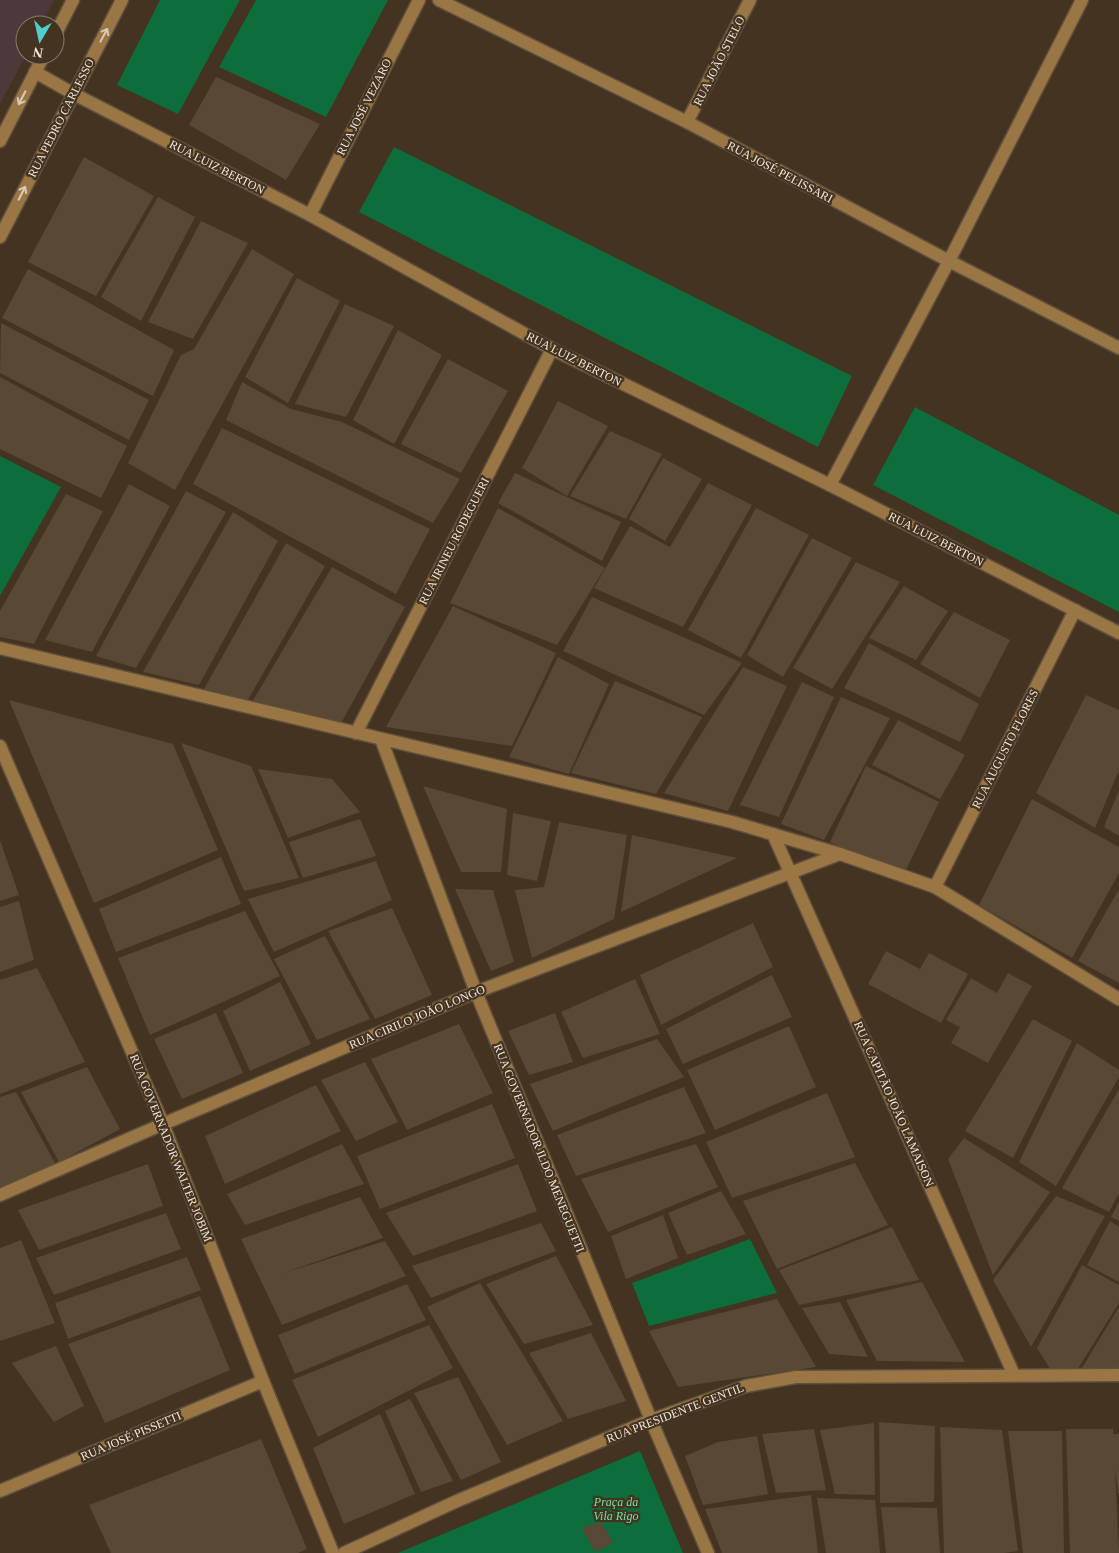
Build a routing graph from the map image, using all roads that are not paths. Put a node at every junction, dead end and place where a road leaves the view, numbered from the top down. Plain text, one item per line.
1 (73, 0) edge
2 (122, 0) edge
3 (419, 0) edge
4 (440, 0) edge
5 (750, 0) edge
6 (1082, 0) edge
7 (65, 15) edge
8 (39, 65) edge
9 (35, 72) junction
10 (74, 94) junction
11 (687, 122) junction
12 (0, 141) edge
13 (310, 215) junction
14 (0, 237) edge
15 (949, 261) junction
16 (1119, 348) edge
17 (552, 349) junction
18 (830, 485) junction
19 (1075, 610) junction
20 (1119, 633) edge
21 (0, 648) edge
22 (356, 733) junction
23 (381, 739) junction
24 (0, 746) edge
25 (773, 834) junction
26 (840, 854) junction
27 (791, 871) junction
28 (935, 887) junction
29 (476, 992) junction
30 (1119, 999) edge
31 (163, 1124) junction
32 (0, 1195) edge
33 (1014, 1375) junction
34 (1119, 1375) edge
35 (263, 1381) junction
36 (651, 1420) junction
37 (0, 1491) edge
38 (333, 1553) edge
39 (344, 1553) edge
40 (708, 1553) edge

1 - 7 street
10 -> 2 street, RUA PEDRO CARLESSO
3 - 13 street, RUA JOSÉ VEZARO
4 - 11 street, RUA JOSÉ PELISSARI
5 - 11 street, RUA JOÃO STELO
6 - 15 street
8 - 9 street
9 - 10 street, RUA LUIZ BERTON
9 -> 12 street
10 - 13 street, RUA LUIZ BERTON
14 -> 10 street, RUA PEDRO CARLESSO
11 - 15 street, RUA JOSÉ PELISSARI
13 - 17 street, RUA LUIZ BERTON
15 - 16 street, RUA JOSÉ PELISSARI
15 - 18 street
17 - 18 street, RUA LUIZ BERTON
17 - 22 street, RUA IRINEU RODEGUERI
18 - 19 street, RUA LUIZ BERTON
19 - 20 street, RUA LUIZ BERTON
19 - 28 street, RUA AUGUSTO FLORES
21 - 22 street
22 - 23 street
23 - 25 street
23 - 29 street, RUA GOVERNADOR ILDO MENEGUETTI
24 - 31 street, RUA GOVERNADOR WALTER JOBIM
25 - 26 street
25 - 27 street, RUA CAPITÃO JOÃO LAMAISON
26 - 27 street, RUA CIRILO JOÃO LONGO
26 - 28 street
27 - 29 street, RUA CIRILO JOÃO LONGO
27 - 33 street, RUA CAPITÃO JOÃO LAMAISON
28 - 30 street
29 - 31 street, RUA CIRILO JOÃO LONGO
29 - 36 street, RUA GOVERNADOR ILDO MENEGUETTI
31 - 32 street, RUA CIRILO JOÃO LONGO
31 - 35 street, RUA GOVERNADOR WALTER JOBIM
33 - 34 street, RUA PRESIDENTE GENTIL
33 - 36 street, RUA PRESIDENTE GENTIL
35 - 37 street, RUA JOSÉ PISSETTI
35 - 38 street, RUA GOVERNADOR WALTER JOBIM
36 - 39 street, RUA PRESIDENTE GENTIL
36 - 40 street, RUA GOVERNADOR ILDO MENEGUETTI

